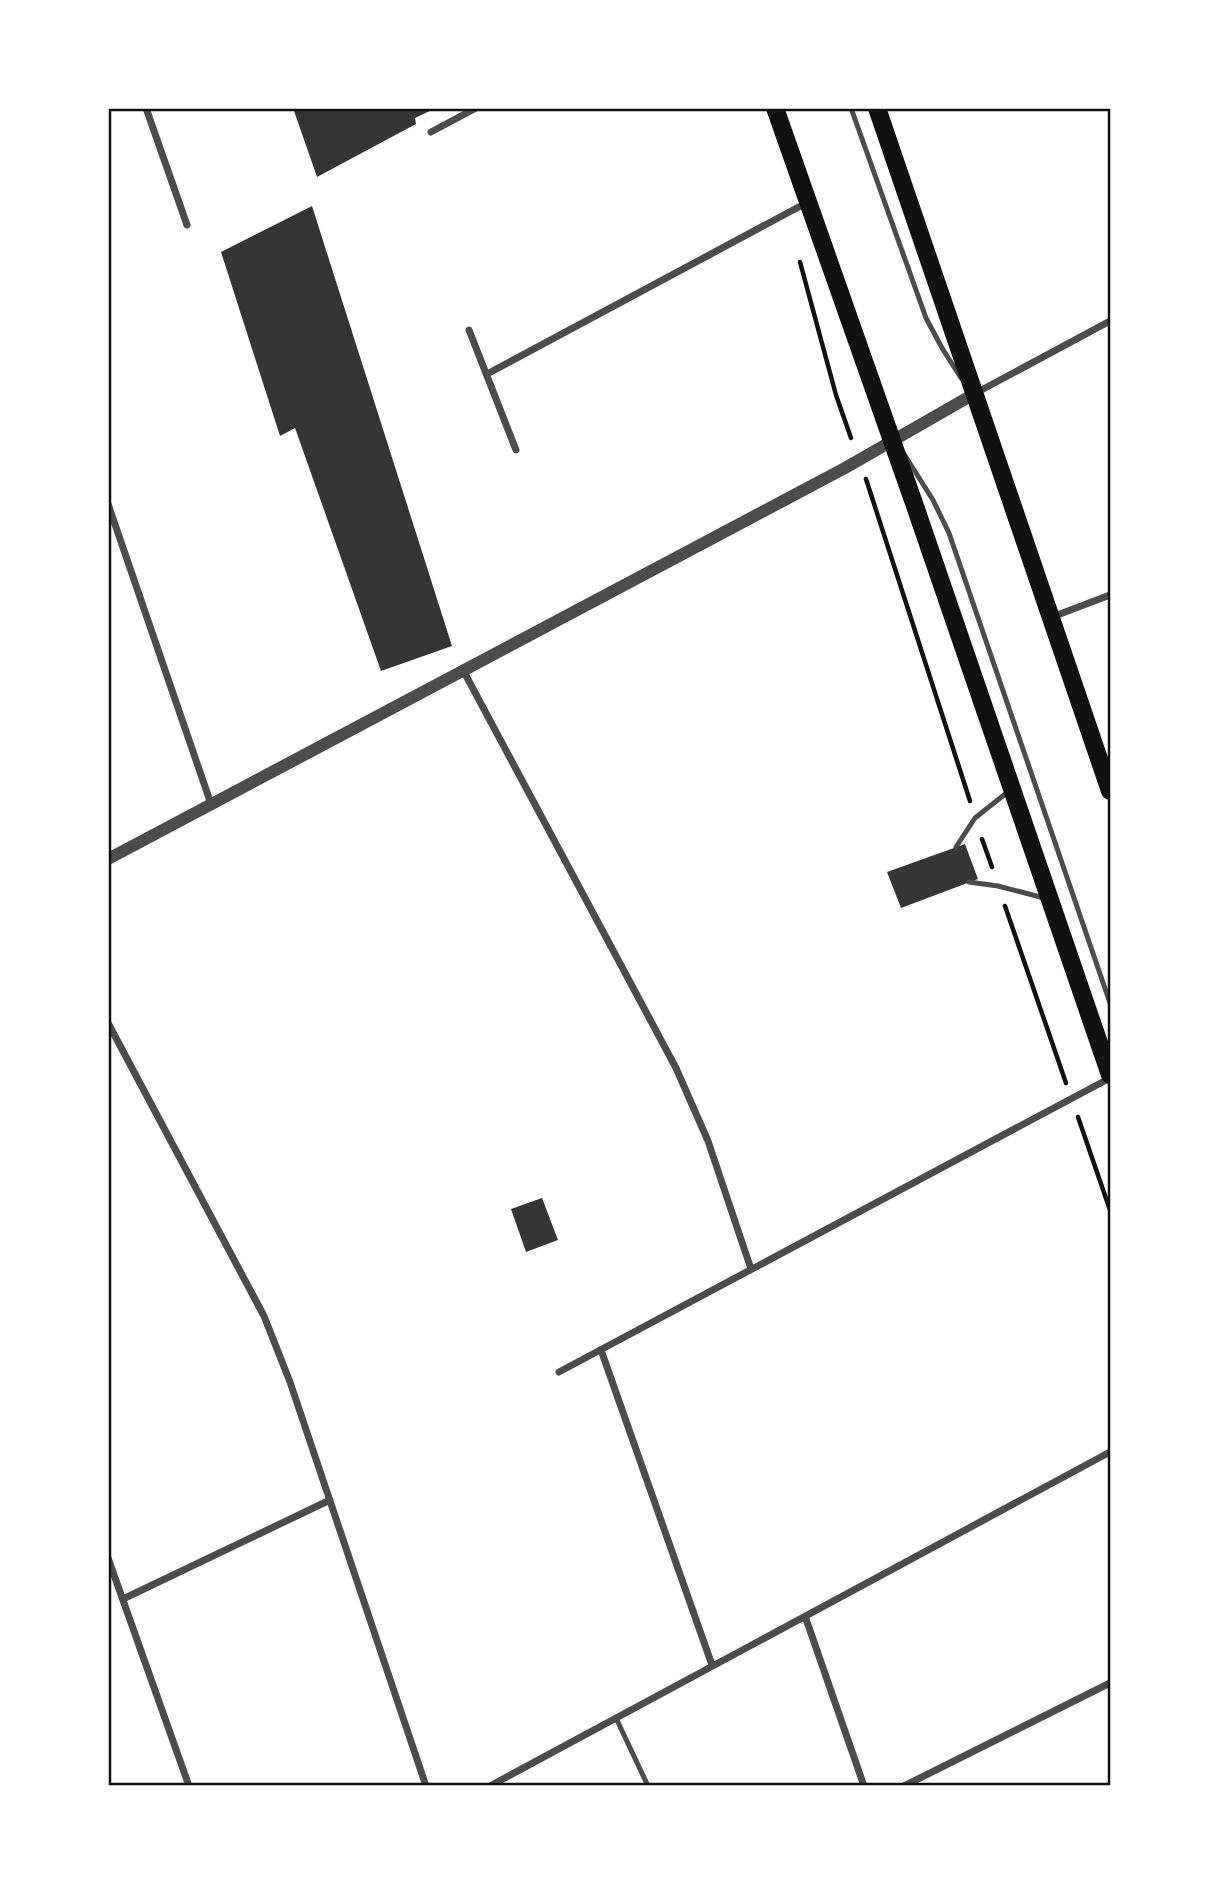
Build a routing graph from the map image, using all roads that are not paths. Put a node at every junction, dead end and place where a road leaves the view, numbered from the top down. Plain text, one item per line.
1 (146, 108) edge
2 (476, 108) edge
3 (775, 108) edge
4 (851, 108) edge
5 (877, 108) edge
6 (431, 132) dead end
7 (808, 202) junction
8 (187, 225) dead end
9 (1111, 321) edge
10 (469, 330) dead end
11 (486, 374) junction
12 (974, 394) junction
13 (891, 442) junction
14 (516, 450) dead end
15 (108, 504) edge
16 (1111, 595) edge
17 (1051, 618) junction
18 (463, 670) junction
19 (1012, 789) junction
20 (1111, 791) edge
21 (211, 804) junction
22 (956, 847) dead end
23 (108, 859) edge
24 (969, 882) dead end
25 (1050, 900) junction
26 (1111, 1003) edge
27 (108, 1023) edge
28 (1111, 1077) edge
29 (751, 1269) junction
30 (601, 1350) junction
31 (559, 1372) dead end
32 (1111, 1452) edge
33 (330, 1500) junction
34 (108, 1558) edge
35 (123, 1599) junction
36 (805, 1616) junction
37 (712, 1665) junction
38 (1111, 1683) edge
39 (616, 1718) junction
40 (189, 1786) edge
41 (426, 1786) edge
42 (490, 1786) edge
43 (648, 1786) edge
44 (864, 1786) edge
45 (904, 1786) edge

1 - 8 street
2 - 6 street
3 - 7 main road
4 - 12 lane
5 - 12 main road
7 - 11 street
7 - 13 main road
9 - 12 street
10 - 11 street
11 - 14 street
12 - 13 street
12 - 17 main road
13 - 18 street
13 - 19 main road
13 - 26 lane
15 - 21 street
16 - 17 street
17 - 20 main road
18 - 21 street
18 - 29 street
19 - 22 lane
19 - 25 main road
21 - 23 street
24 - 25 lane
25 - 28 main road
27 - 33 street
28 - 29 street
29 - 30 street
30 - 31 street
30 - 37 street
32 - 36 street
33 - 35 street
33 - 41 street
34 - 35 street
35 - 40 street
36 - 37 street
36 - 44 street
37 - 39 street
38 - 45 street
39 - 42 street
39 - 43 lane

